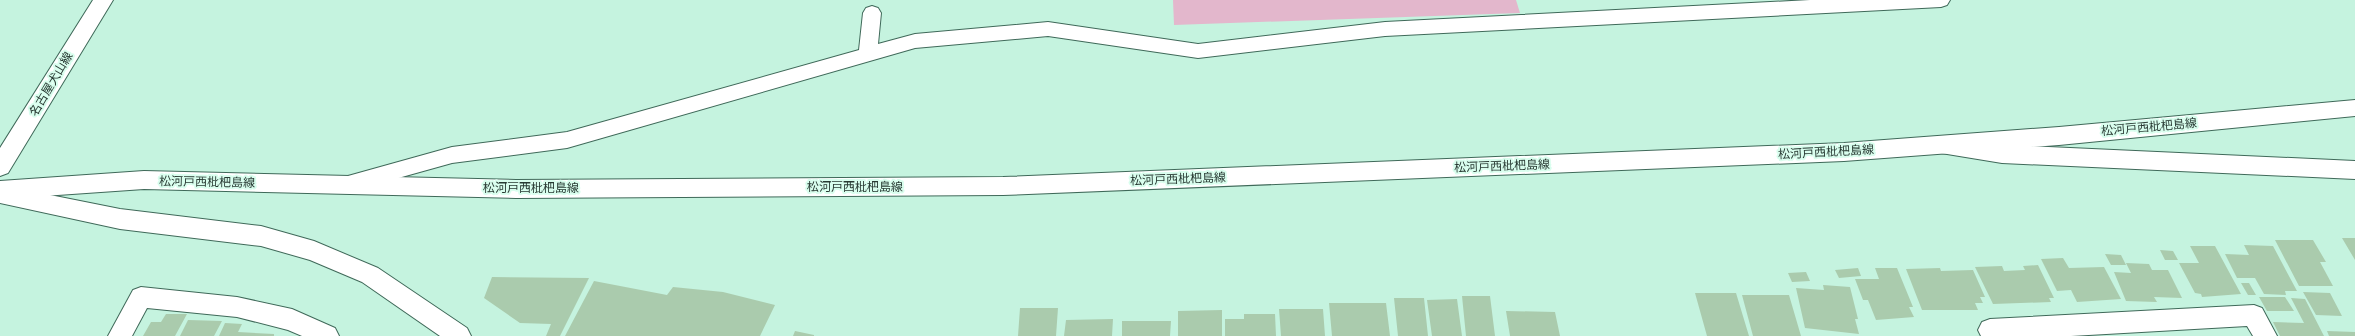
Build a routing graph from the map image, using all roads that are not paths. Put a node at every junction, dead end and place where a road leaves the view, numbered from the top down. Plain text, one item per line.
1 (103, 0) edge
2 (1941, 0) edge
3 (872, 13) dead end
4 (868, 55) junction
5 (2355, 108) edge
6 (1933, 145) junction
7 (5, 159) edge
8 (2355, 170) edge
9 (344, 185) junction
10 (0, 190) edge
11 (0, 194) edge
12 (120, 336) edge
13 (327, 336) edge
14 (460, 336) edge
15 (1993, 336) edge
16 (2265, 336) edge

1 - 7 main road, 名古屋犬山線
2 - 4 lane
3 - 4 lane
4 - 9 lane
5 - 6 main road, 松河戸西枇杷島線
6 - 8 main road
6 - 9 main road, 松河戸西枇杷島線
9 - 10 main road, 松河戸西枇杷島線
11 - 14 main road
12 - 13 main road
15 - 16 main road

